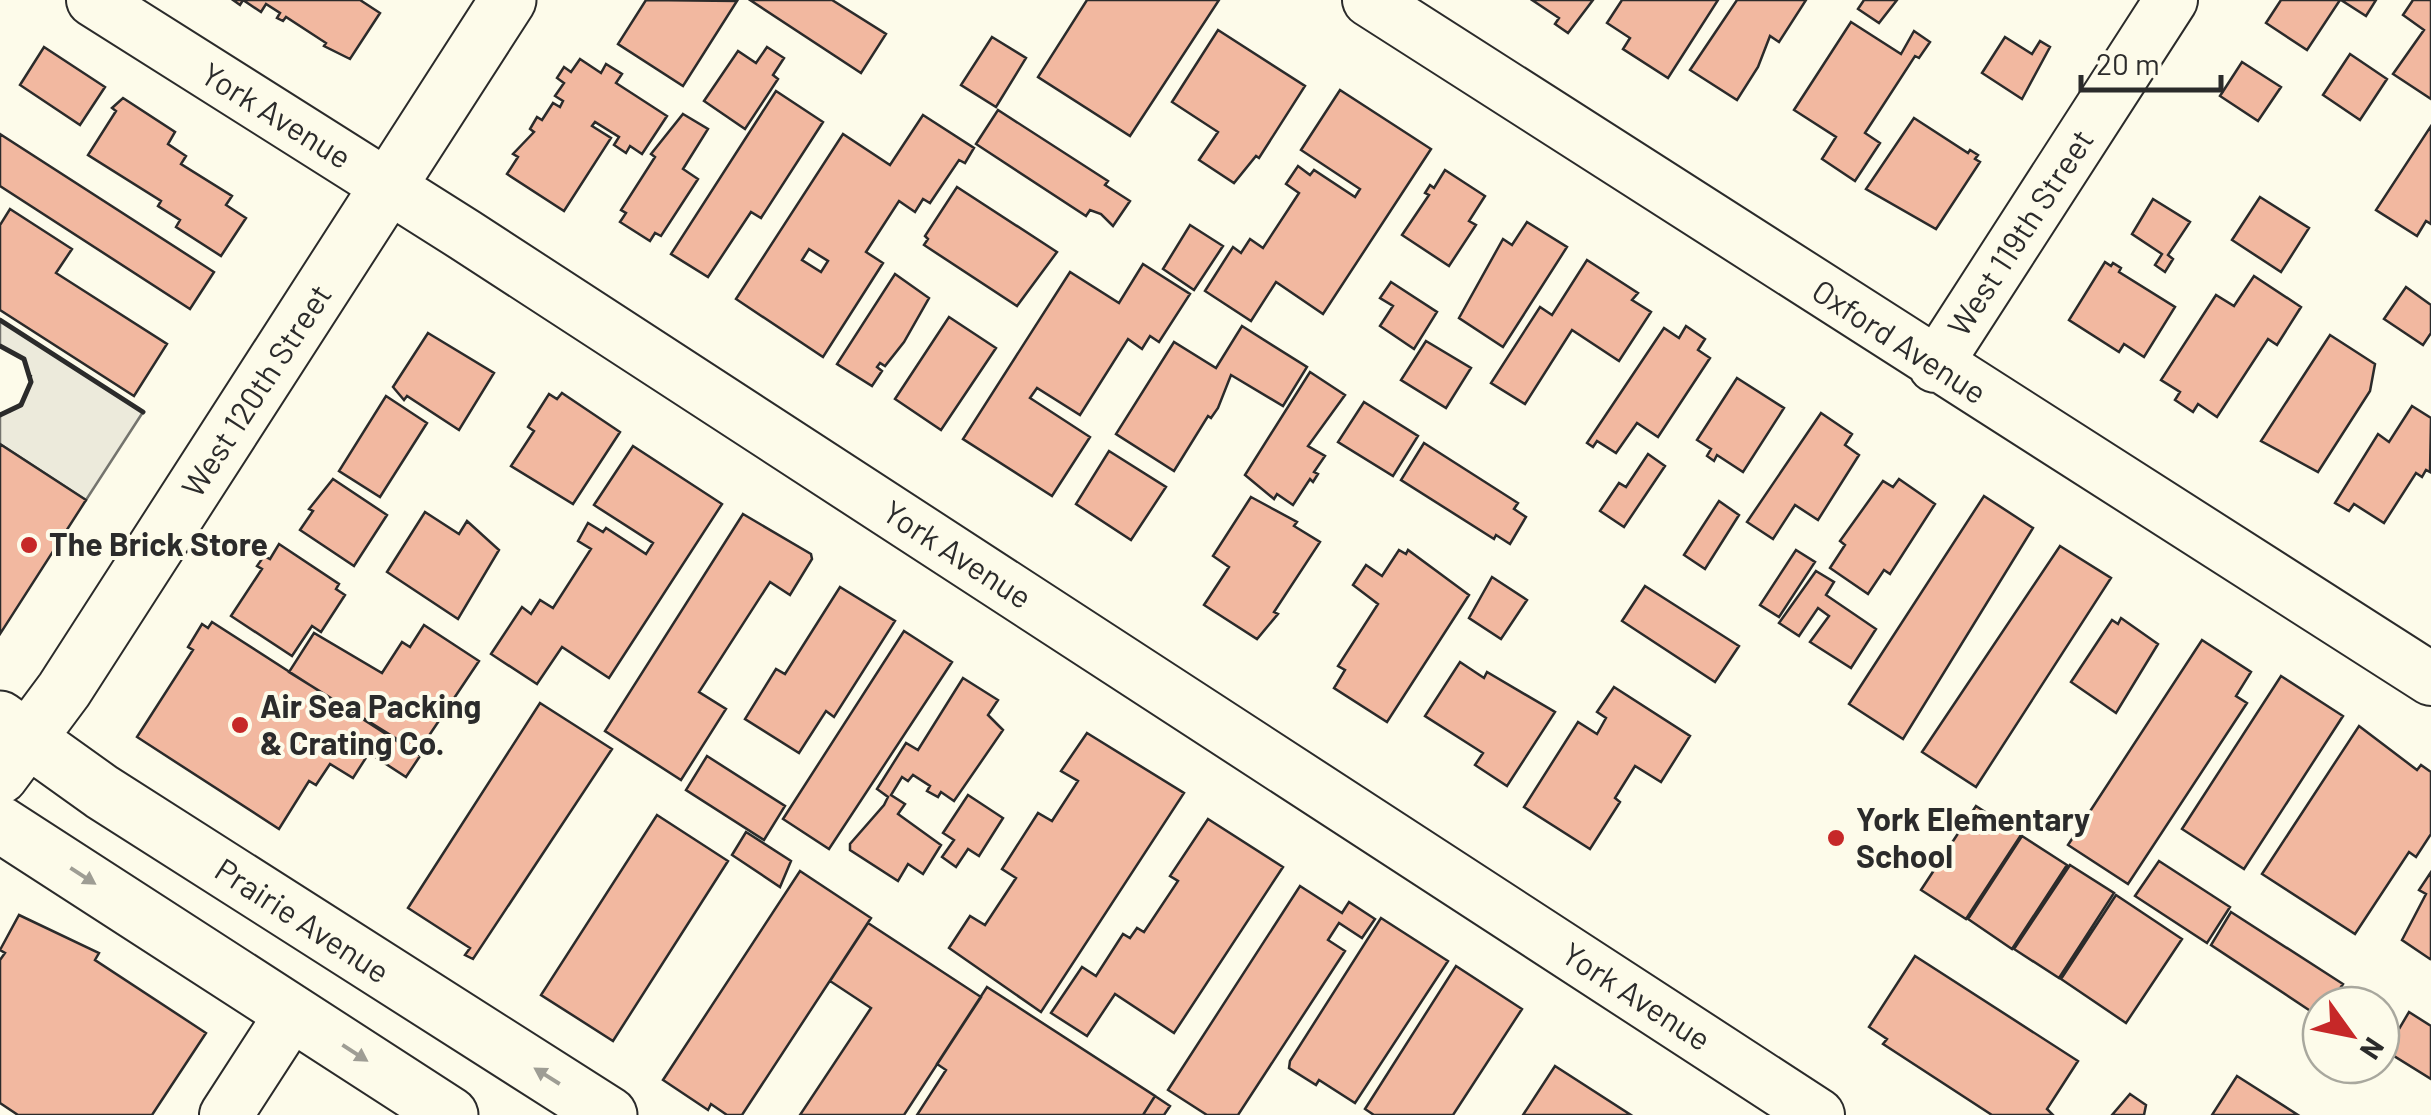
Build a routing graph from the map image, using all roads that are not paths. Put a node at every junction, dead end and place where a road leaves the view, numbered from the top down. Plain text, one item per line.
1 (93, 0) edge
2 (508, 0) edge
3 (1369, 0) edge
4 (2171, 0) edge
5 (389, 187) junction
6 (1936, 366) junction
7 (2431, 680) edge
8 (9, 744) edge
9 (0, 824) edge
10 (292, 1013) junction
11 (226, 1115) edge
12 (450, 1115) edge
13 (609, 1115) edge
14 (1818, 1115) edge

1 - 5 street, York Avenue
2 - 5 main road, West 120th Street
3 - 6 street, Oxford Avenue
4 - 6 street, West 119th Street
5 - 8 main road, West 120th Street
5 - 14 street, York Avenue
6 - 7 street, Oxford Avenue
13 -> 8 main road, Prairie Avenue
9 -> 10 main road
10 - 11 street
10 -> 12 main road

